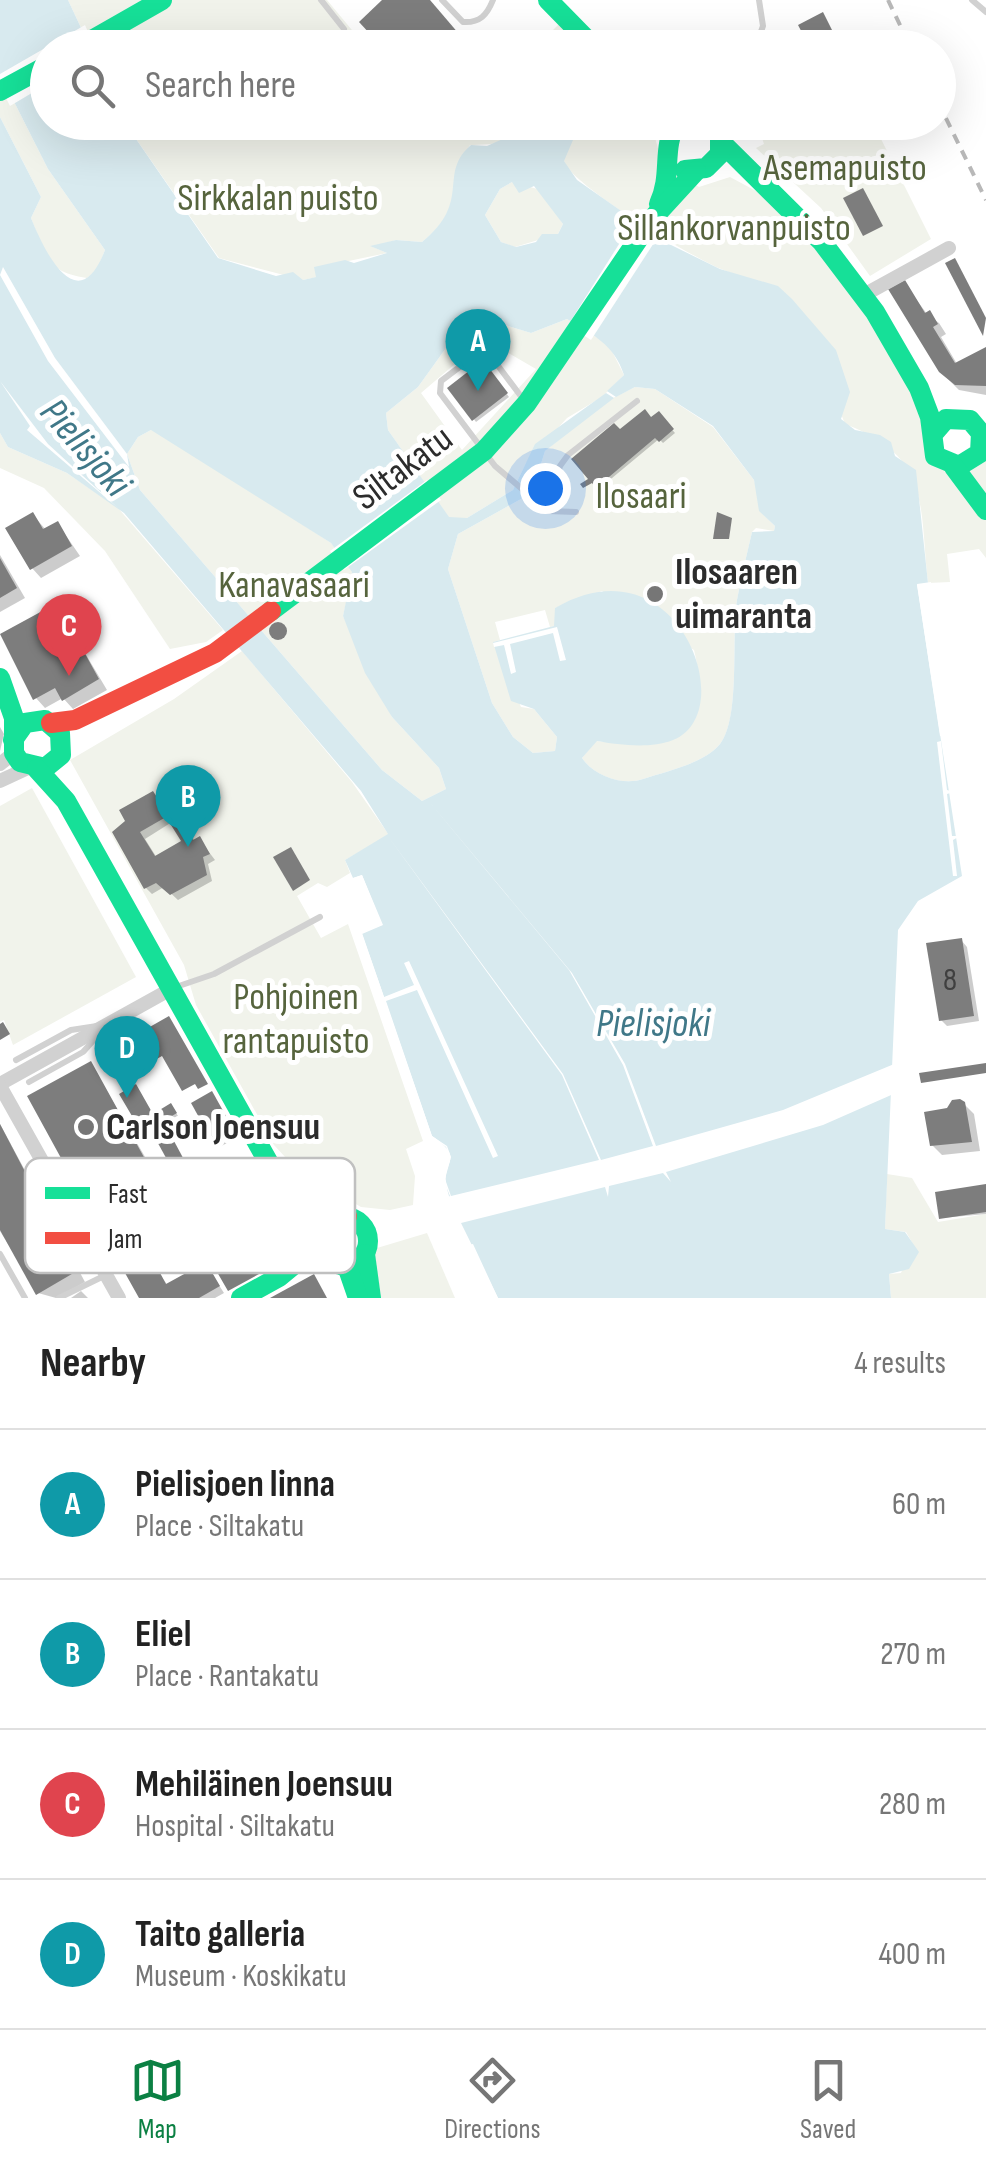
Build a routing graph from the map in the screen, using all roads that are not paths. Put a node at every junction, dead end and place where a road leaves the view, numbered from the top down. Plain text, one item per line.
1 (162, 0) edge
2 (322, 0) edge
3 (442, 0) edge
4 (493, 0) edge
5 (548, 0) edge
6 (759, 0) edge
7 (972, 0) edge
8 (986, 12) edge
9 (109, 30) edge
10 (344, 30) dead end
11 (577, 30) edge
12 (762, 30) edge
13 (30, 74) edge
14 (0, 91) edge
15 (668, 140) edge
16 (669, 140) edge
17 (715, 140) edge
18 (726, 140) edge
19 (701, 170) junction
20 (772, 196) junction
21 (652, 220) junction
22 (949, 248) dead end
23 (862, 296) junction
24 (914, 380) junction
25 (637, 401) dead end
26 (527, 403) junction
27 (954, 417) junction
28 (933, 434) junction
29 (976, 444) edge
30 (484, 451) junction
31 (985, 509) edge
32 (548, 511) junction
33 (576, 512) dead end
34 (4, 686) edge
35 (126, 697) junction
36 (48, 722) junction
37 (62, 751) junction
38 (18, 759) edge
39 (0, 781) edge
40 (66, 801) junction
41 (320, 917) dead end
42 (171, 989) junction
43 (108, 1024) junction
44 (16, 1060) dead end
45 (29, 1082) dead end
46 (0, 1085) edge
47 (256, 1141) junction
48 (41, 1158) edge
49 (267, 1158) edge
50 (277, 1158) edge
51 (355, 1222) edge
52 (0, 1254) edge
53 (365, 1254) junction
54 (355, 1257) edge
55 (283, 1273) edge
56 (296, 1273) edge
57 (349, 1273) edge
58 (106, 1275) joint
59 (279, 1277) junction
60 (25, 1298) edge
61 (59, 1298) edge
62 (118, 1298) edge
63 (241, 1298) edge
64 (358, 1298) edge
65 (370, 1298) edge

1 - 9 street
2 - 10 lane
3 - 4 lane
5 - 11 street
6 - 12 lane
7 - 8 lane
13 - 14 street
15 - 21 street, Siltakatu
16 - 19 street
17 - 19 street, Siltakatu
18 - 20 street
19 - 20 street
19 - 21 street, Siltakatu
20 - 23 street
21 - 26 street, Siltakatu
22 - 23 street
23 - 24 street
24 - 27 street
24 - 28 street
25 - 32 lane
26 - 30 street, Siltakatu
26 - 30 lane
27 - 28 street
27 - 29 street
28 - 29 street
29 - 31 street
30 - 32 lane
30 - 35 street, Siltakatu
32 - 33 lane
34 - 36 street
34 - 38 street
35 - 36 street, Siltakatu
35 - 37 street, Siltakatu
36 - 37 street
36 - 38 street, Siltakatu
37 - 38 street, Siltakatu
37 - 40 street
38 - 39 street
38 - 40 street
40 - 42 street
41 - 42 lane
42 - 43 street
42 - 47 street
43 - 44 lane
43 - 45 lane
43 - 46 street
46 - 48 street
47 - 49 street
47 - 50 street
51 - 53 street
52 - 60 lane
53 - 54 street
53 - 65 street
55 - 59 street
56 - 59 street
57 - 64 street
58 - 61 lane
58 - 62 street
59 - 63 street

